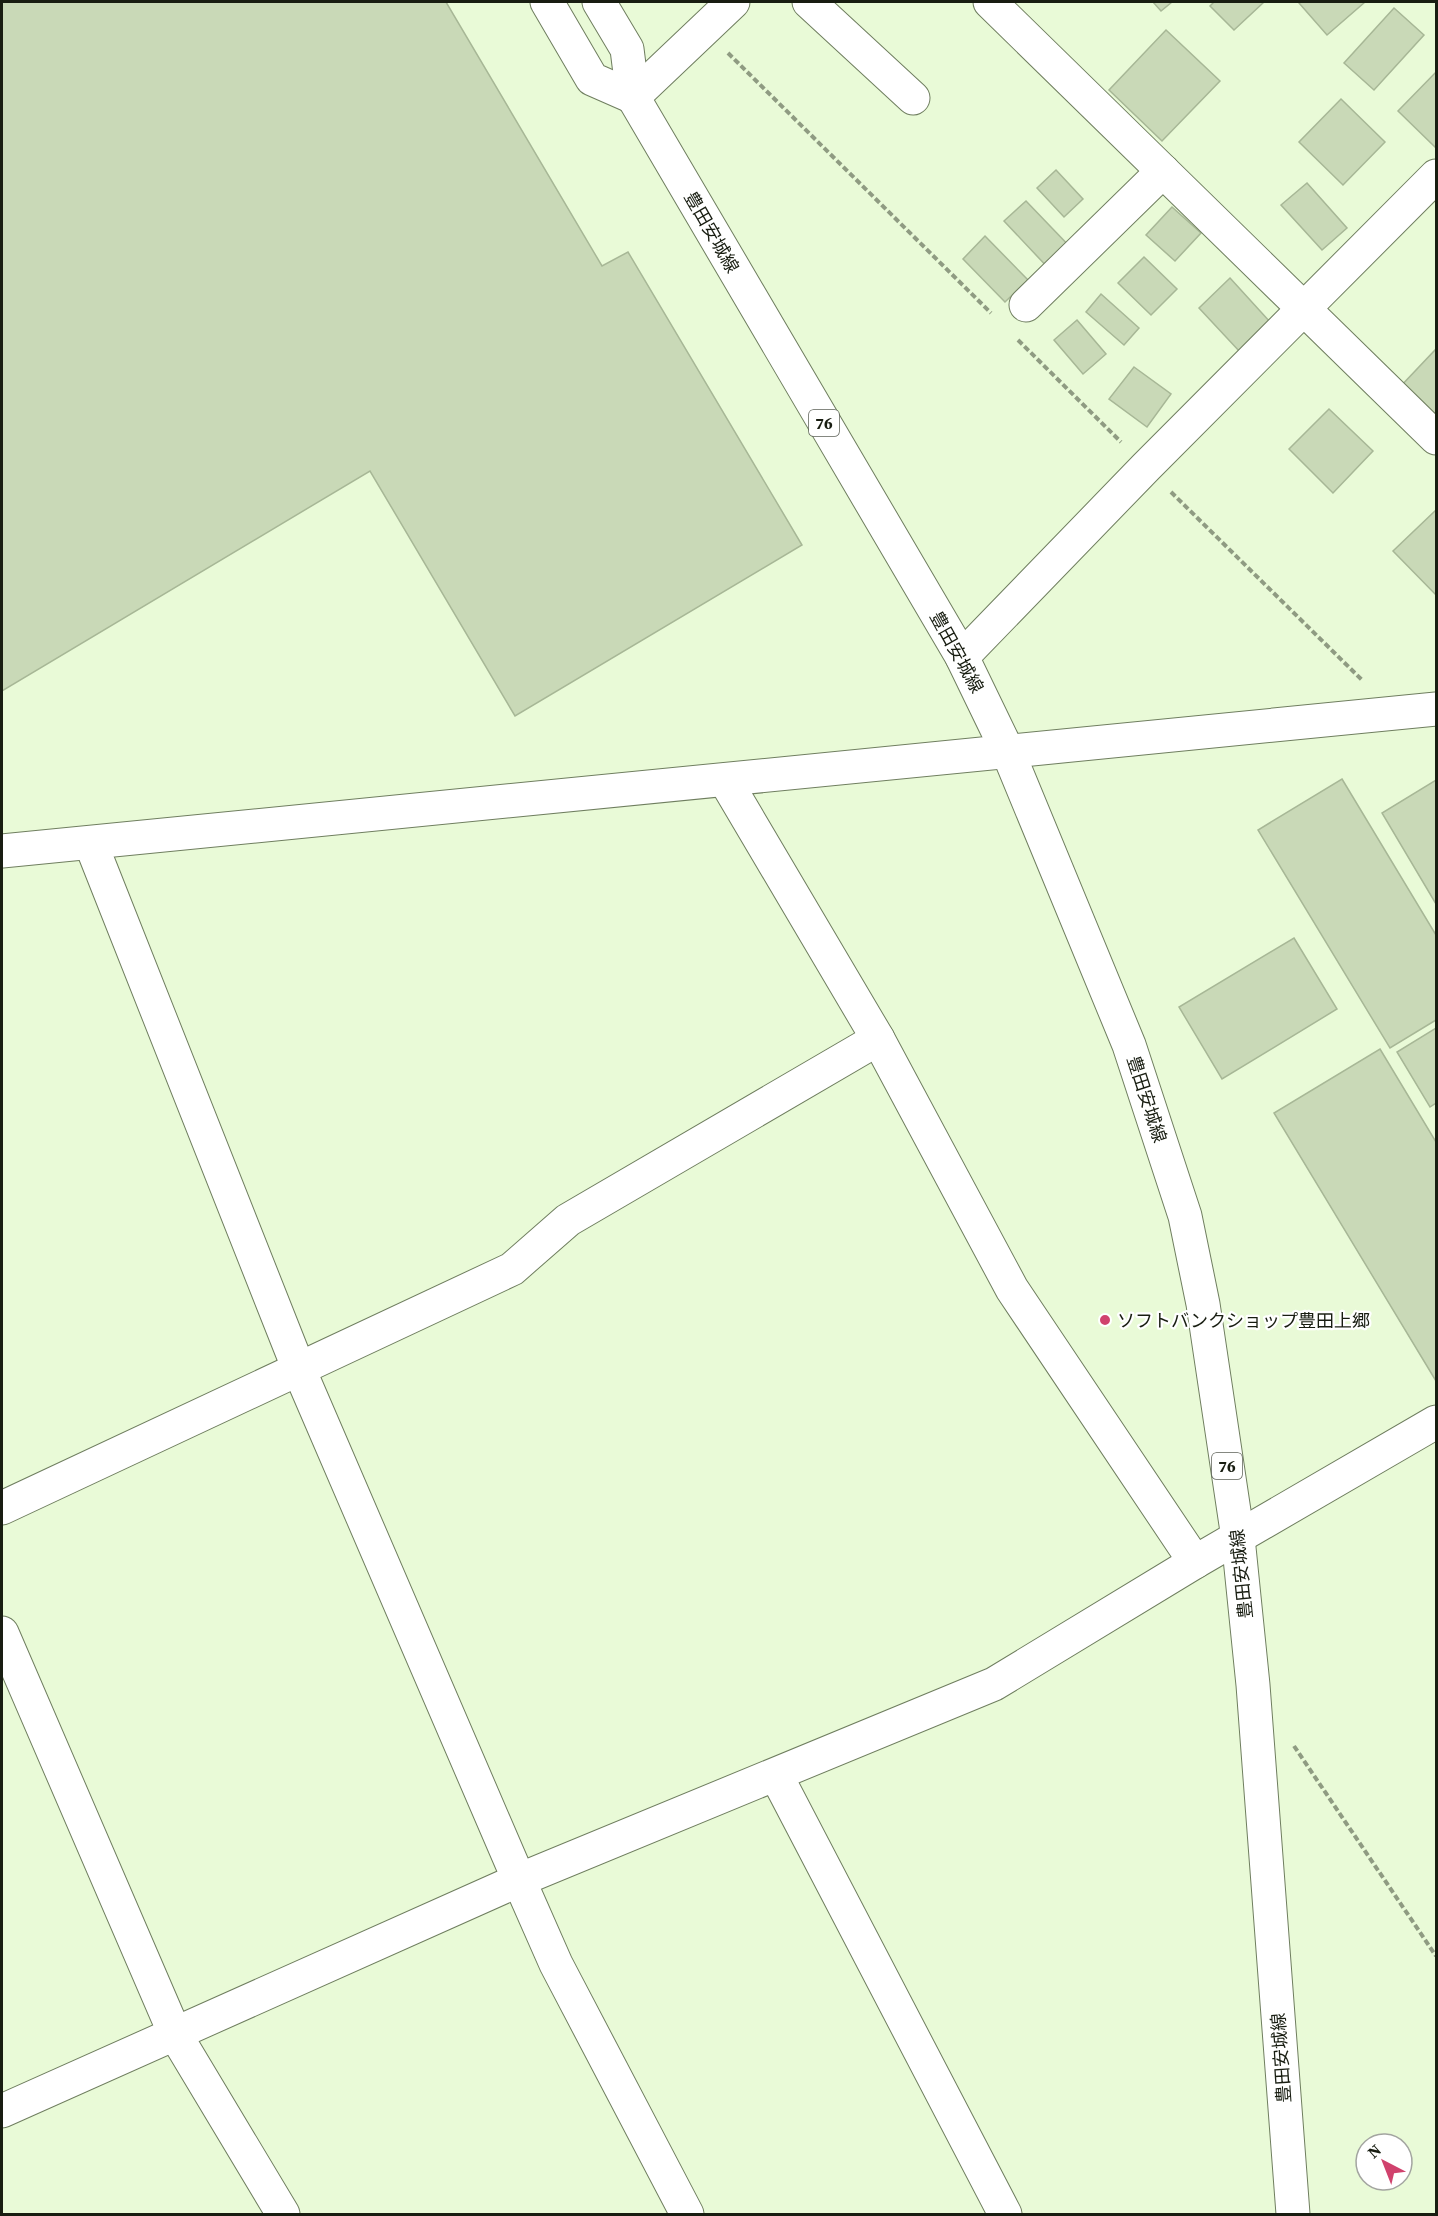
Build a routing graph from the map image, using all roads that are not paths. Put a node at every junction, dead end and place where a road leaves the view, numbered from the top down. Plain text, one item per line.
1 (547, 2) edge
2 (599, 2) edge
3 (809, 2) edge
4 (990, 2) edge
5 (726, 9) edge
6 (633, 97) junction
7 (913, 98) dead end
8 (1163, 171) junction
9 (1437, 176) edge
10 (1026, 305) dead end
11 (1304, 309) junction
12 (1437, 438) edge
13 (962, 657) junction
14 (1437, 708) edge
15 (1008, 752) junction
16 (725, 780) junction
17 (92, 844) junction
18 (2, 851) edge
19 (878, 1039) junction
20 (298, 1367) junction
21 (1437, 1422) edge
22 (2, 1508) edge
23 (1238, 1538) junction
24 (1195, 1562) junction
25 (2, 1633) edge
26 (776, 1774) junction
27 (519, 1880) junction
28 (175, 2034) junction
29 (2, 2111) edge
30 (283, 2214) edge
31 (687, 2214) edge
32 (1005, 2214) edge
33 (1293, 2214) edge

1 - 6 street
2 - 6 street, 豊田安城線 / 76
3 - 7 street
4 - 8 street
5 - 6 street
6 - 13 street, 豊田安城線 / 76
8 - 10 street
8 - 11 street
9 - 11 street
11 - 12 street
11 - 13 street
13 - 15 street, 豊田安城線 / 76
14 - 15 street
15 - 16 street
15 - 23 street, 豊田安城線 / 76
16 - 17 street
16 - 19 street
17 - 18 street
17 - 20 street
19 - 20 street
19 - 24 street
20 - 22 street
20 - 27 street
21 - 23 street
23 - 24 street
23 - 33 street, 豊田安城線 / 76
24 - 26 street
25 - 28 street
26 - 27 street
26 - 32 street
27 - 28 street
27 - 31 street
28 - 29 street
28 - 30 street

